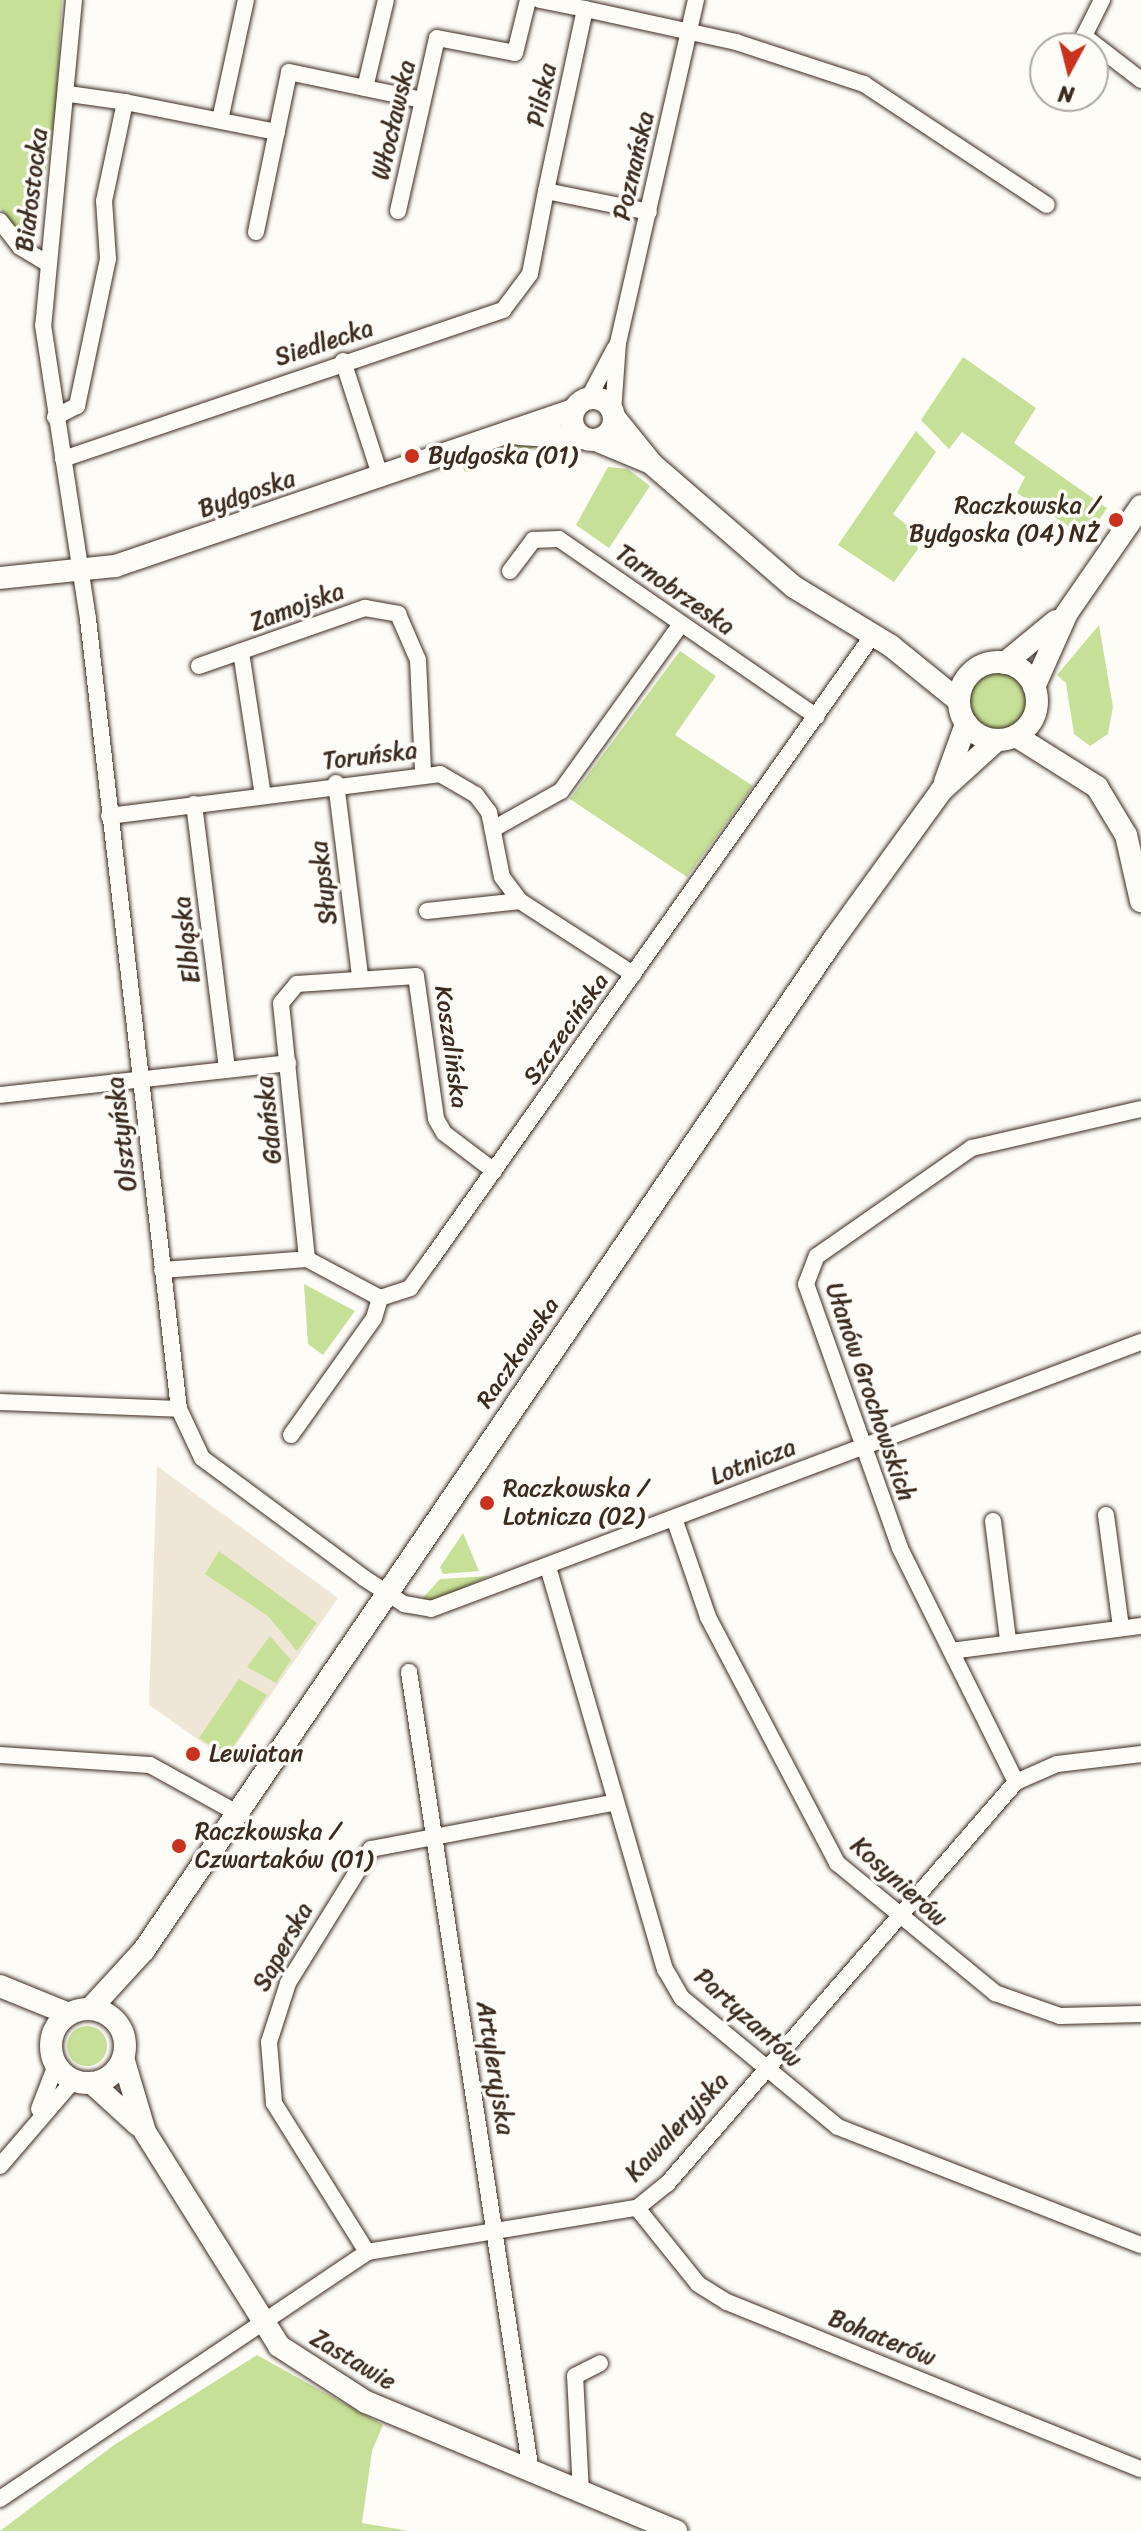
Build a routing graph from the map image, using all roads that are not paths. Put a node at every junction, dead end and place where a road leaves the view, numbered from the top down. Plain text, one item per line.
1 (74, 0) edge
2 (246, 0) edge
3 (386, 0) edge
4 (528, 0) edge
5 (540, 0) edge
6 (696, 0) edge
7 (1102, 0) edge
8 (585, 9) junction
9 (689, 31) junction
10 (437, 38) joint
11 (1141, 80) edge
12 (365, 88) junction
13 (69, 94) junction
14 (422, 100) junction
15 (125, 102) junction
16 (220, 120) junction
17 (277, 132) junction
18 (546, 191) junction
19 (1047, 205) dead end
20 (398, 211) dead end
21 (649, 212) junction
22 (541, 217) joint
23 (0, 221) edge
24 (256, 232) dead end
25 (47, 263) junction
26 (618, 343) junction
27 (343, 361) junction
28 (581, 404) junction
29 (614, 414) junction
30 (55, 417) junction
31 (506, 434) junction
32 (590, 439) junction
33 (63, 459) junction
34 (652, 464) junction
35 (380, 475) junction
36 (1141, 506) edge
37 (510, 571) dead end
38 (82, 575) junction
39 (0, 578) edge
40 (1067, 613) junction
41 (681, 624) junction
42 (882, 640) junction
43 (241, 652) junction
44 (1005, 663) junction
45 (199, 666) dead end
46 (971, 674) junction
47 (1034, 687) junction
48 (959, 701) junction
49 (1035, 713) junction
50 (817, 717) junction
51 (966, 724) junction
52 (1006, 738) junction
53 (423, 771) junction
54 (1081, 772) junction
55 (336, 783) junction
56 (942, 790) junction
57 (263, 795) junction
58 (194, 804) junction
59 (109, 816) junction
60 (495, 828) junction
61 (520, 901) junction
62 (1141, 901) edge
63 (427, 911) dead end
64 (633, 974) junction
65 (360, 977) junction
66 (297, 984) joint
67 (288, 1063) junction
68 (227, 1069) junction
69 (140, 1078) junction
70 (0, 1095) edge
71 (1141, 1109) edge
72 (494, 1171) junction
73 (307, 1259) junction
74 (162, 1270) junction
75 (380, 1298) junction
76 (1141, 1342) edge
77 (0, 1402) edge
78 (179, 1409) junction
79 (291, 1435) dead end
80 (860, 1447) junction
81 (1106, 1515) dead end
82 (674, 1518) junction
83 (993, 1521) dead end
84 (548, 1567) junction
85 (384, 1592) junction
86 (1141, 1626) edge
87 (1121, 1628) junction
88 (1008, 1640) junction
89 (951, 1651) junction
90 (409, 1672) dead end
91 (1141, 1754) edge
92 (0, 1755) edge
93 (1016, 1782) junction
94 (613, 1803) junction
95 (235, 1812) junction
96 (432, 1833) junction
97 (895, 1915) junction
98 (144, 1950) junction
99 (0, 1986) edge
100 (0, 1997) edge
101 (79, 2011) junction
102 (1141, 2014) edge
103 (118, 2025) junction
104 (52, 2034) junction
105 (123, 2058) junction
106 (56, 2065) junction
107 (766, 2069) junction
108 (83, 2081) junction
109 (33, 2122) junction
110 (145, 2132) junction
111 (0, 2166) edge
112 (637, 2208) junction
113 (498, 2234) junction
114 (1141, 2245) edge
115 (367, 2252) junction
116 (265, 2322) junction
117 (600, 2363) dead end
118 (1141, 2469) edge
119 (531, 2472) junction
120 (581, 2493) junction
121 (0, 2499) edge
122 (676, 2531) edge

1 - 13 street, Białostocka
2 - 16 street
3 - 12 street
4 - 10 street, Pilska
5 - 8 street
6 - 9 street, Poznańska
7 - 11 street
8 - 9 street
8 - 18 street, Pilska
9 - 19 street
9 - 21 street, Poznańska
10 - 14 street, Włocławska
12 - 14 street
12 - 17 street
13 - 15 street
13 - 25 street, Białostocka
14 - 20 street, Włocławska
15 - 16 street
15 - 30 street
16 - 17 street
17 - 24 street
18 - 21 street
18 - 22 street, Pilska
21 - 26 street, Poznańska
22 - 27 street, Siedlecka
23 - 25 street
25 - 30 street, Białostocka
26 - 28 street, Poznańska
26 - 29 street, Poznańska
27 - 33 street, Siedlecka
27 - 35 street
28 - 29 street
28 - 31 street, Bydgoska
28 - 32 street
29 - 32 street
29 - 34 street, Bydgoska
30 - 33 street, Białostocka
31 - 32 street, Bydgoska
31 - 35 street, Bydgoska
32 - 34 street, Bydgoska
33 - 38 street, Białostocka
34 - 42 street, Bydgoska
35 - 38 street, Bydgoska
36 - 40 street
37 - 41 street, Tarnobrzeska
38 - 39 street, Bydgoska
38 - 59 street, Olsztyńska
40 - 44 street
40 - 47 street
41 - 50 street, Tarnobrzeska
41 - 60 street
42 - 46 street, Bydgoska
42 - 48 street, Bydgoska
42 - 50 street, Szczecińska
43 - 45 street
43 - 53 street, Zamojska
43 - 57 street, Zamojska
44 - 46 street
44 - 47 street
46 - 48 street
47 - 49 street
48 - 51 street
49 - 52 street
49 - 54 street
50 - 64 street, Szczecińska
51 - 52 street
51 - 56 street, Raczkowska
52 - 54 street
52 - 56 street, Raczkowska
53 - 55 street, Toruńska
53 - 60 street, Toruńska
54 - 62 street
55 - 57 street, Toruńska
55 - 65 street, Słupska
56 - 85 street, Raczkowska
57 - 58 street, Toruńska
58 - 59 street, Toruńska
58 - 68 street, Elbląska
59 - 69 street, Olsztyńska
60 - 61 street, Toruńska
61 - 63 street
61 - 64 street, Toruńska
64 - 72 street, Szczecińska
65 - 66 street, Koszalińska
65 - 72 street, Koszalińska
66 - 67 street, Gdańska
67 - 68 street
67 - 73 street, Gdańska
68 - 69 street
69 - 70 street
69 - 74 street, Olsztyńska
71 - 80 street, Ułanów Grochowskich
72 - 75 street, Szczecińska
73 - 74 street
73 - 75 street
74 - 78 street, Olsztyńska
75 - 79 street
76 - 80 street, Lotnicza
77 - 78 street
78 - 85 street, Olsztyńska
80 - 82 street, Lotnicza
80 - 89 street, Ułanów Grochowskich
81 - 87 street
82 - 84 street, Lotnicza
82 - 97 street, Kosynierów
83 - 88 street
84 - 85 street, Lotnicza
84 - 94 street, Partyzantów
85 - 95 street, Raczkowska
86 - 87 street
87 - 88 street
88 - 89 street
89 - 93 street, Ułanów Grochowskich
90 - 96 street, Artyleryjska
91 - 93 street, Kawaleryjska
92 - 95 street
93 - 97 street, Kawaleryjska
94 - 96 street, Saperska
94 - 107 street, Partyzantów
95 - 98 street, Raczkowska
96 - 113 street, Artyleryjska
96 - 115 street, Saperska
97 - 102 street, Kosynierów
97 - 107 street, Kawaleryjska
98 - 101 street, Raczkowska
98 - 103 street, Raczkowska
99 - 101 street
100 - 104 street
101 - 103 street
101 - 104 street
103 - 105 street
104 - 106 street
105 - 108 street
105 - 110 street
106 - 108 street
106 - 109 street
107 - 112 street, Kawaleryjska
107 - 114 street, Partyzantów
108 - 109 street
108 - 110 street
109 - 111 street
110 - 116 street
112 - 113 street, Kawaleryjska
112 - 118 street, Bohaterów
113 - 115 street, Kawaleryjska
113 - 119 street, Artyleryjska
115 - 116 street, Kawaleryjska
116 - 119 street, Zastawie
116 - 121 street
117 - 120 street
119 - 120 street, Zastawie
120 - 122 street, Zastawie

